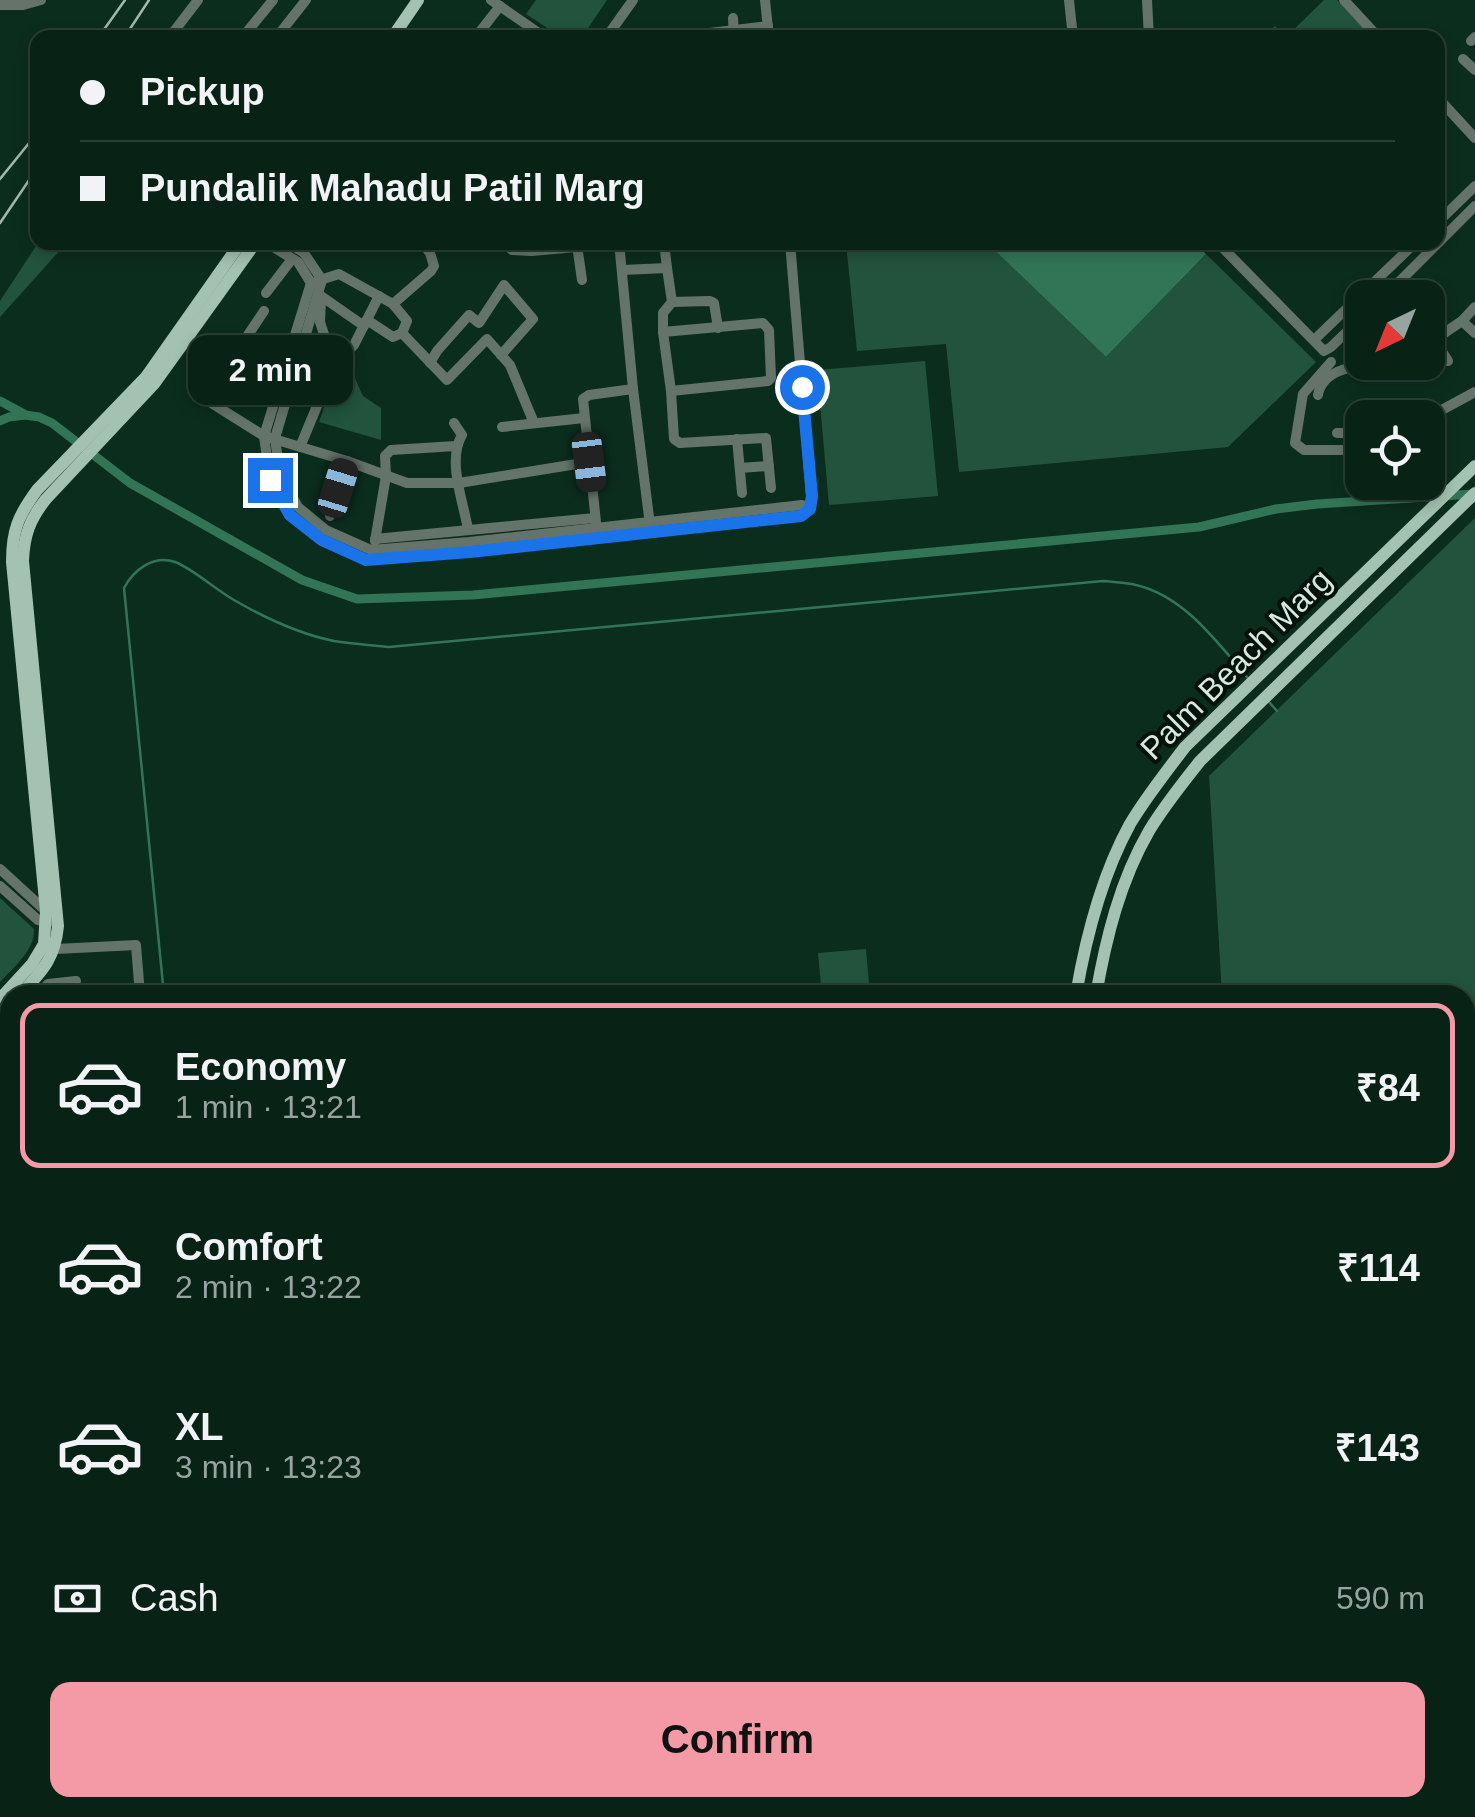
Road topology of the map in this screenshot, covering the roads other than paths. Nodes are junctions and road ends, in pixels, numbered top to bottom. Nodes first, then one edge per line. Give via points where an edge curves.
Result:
1 (41, 0) edge
2 (198, 0) edge
3 (273, 0) edge
4 (306, 0) edge
5 (418, 0) edge
6 (633, 0) edge
7 (766, 0) edge
8 (1070, 0) edge
9 (1147, 0) edge
10 (1344, 0) edge
11 (496, 3) edge
12 (0, 5) edge
13 (175, 30) edge
14 (249, 30) edge
15 (282, 30) edge
16 (397, 30) edge
17 (480, 30) edge
18 (535, 30) edge
19 (612, 30) edge
20 (768, 30) edge
21 (1072, 30) edge
22 (1149, 30) edge
23 (1372, 30) edge
24 (1463, 59) dead end
25 (1475, 70) edge
26 (1445, 106) edge
27 (1475, 138) edge
28 (1473, 197) edge
29 (1445, 217) edge
30 (1445, 228) edge
31 (1450, 232) junction
32 (1445, 237) edge
33 (235, 250) edge
34 (250, 250) edge
35 (278, 250) edge
36 (301, 250) edge
37 (427, 250) edge
38 (579, 250) edge
39 (621, 250) edge
40 (665, 250) edge
41 (791, 250) edge
42 (1224, 250) edge
43 (1404, 250) edge
44 (1432, 250) edge
45 (292, 258) junction
46 (667, 268) junction
47 (622, 270) junction
48 (582, 280) dead end
49 (1375, 280) edge
50 (1401, 280) edge
51 (316, 281) junction
52 (266, 293) dead end
53 (321, 296) junction
54 (380, 296) junction
55 (672, 302) junction
56 (393, 304) junction
57 (1475, 308) edge
58 (1345, 310) edge
59 (264, 311) dead end
60 (1462, 321) junction
61 (365, 323) junction
62 (718, 328) junction
63 (1445, 330) edge
64 (662, 332) junction
65 (402, 333) junction
66 (1345, 333) edge
67 (1475, 333) edge
68 (1314, 340) junction
69 (1324, 351) junction
70 (501, 355) junction
71 (1445, 357) edge
72 (1448, 361) dead end
73 (430, 363) junction
74 (334, 366) junction
75 (1345, 371) edge
76 (633, 389) junction
77 (671, 391) junction
78 (1475, 392) edge
79 (1318, 395) dead end
80 (1445, 408) edge
81 (584, 418) junction
82 (454, 423) dead end
83 (534, 423) junction
84 (106, 426) junction
85 (502, 426) dead end
86 (1336, 433) dead end
87 (1345, 433) edge
88 (270, 437) junction
89 (737, 440) junction
90 (456, 446) junction
91 (300, 448) junction
92 (1345, 450) edge
93 (347, 461) junction
94 (589, 462) junction
95 (769, 466) junction
96 (1475, 466) edge
97 (740, 468) junction
98 (386, 476) junction
99 (459, 483) junction
100 (771, 488) dead end
101 (742, 492) dead end
102 (41, 494) junction
103 (1475, 494) edge
104 (810, 509) junction
105 (330, 516) dead end
106 (650, 520) junction
107 (596, 528) junction
108 (468, 529) junction
109 (651, 534) junction
110 (371, 550) junction
111 (6, 559) edge
112 (33, 719) junction
113 (0, 870) edge
114 (0, 886) edge
115 (50, 920) junction
116 (50, 946) junction
117 (76, 981) dead end
118 (13, 985) edge
119 (29, 985) edge
120 (47, 985) edge
121 (139, 985) edge
122 (1078, 985) edge
123 (1098, 985) edge

1 - 12 street
2 - 13 street
3 - 14 street
4 - 15 street
5 - 16 main road
6 - 19 street
7 - 20 street
8 - 21 street
9 - 22 street
10 - 23 street
11 - 17 street
11 - 18 street
24 - 25 street
26 - 27 street
28 - 29 street
28 - 31 street
30 - 31 street
31 - 32 street
33 - 84 main road
34 - 84 main road via 154,384
35 - 45 street
36 - 51 street
37 - 56 street via 434,266
38 - 48 street
39 - 47 street
40 - 46 street
41 - 104 street
42 - 68 street
43 - 49 street
44 - 50 street
45 - 51 street
45 - 52 street
46 - 47 street
46 - 55 street
47 - 76 street
51 - 53 street
51 - 54 street via 339,274
51 - 88 street
53 - 61 street
53 - 74 street via 320,322
54 - 56 street
54 - 61 street
55 - 62 street via 714,303
55 - 64 street via 663,313
56 - 65 street via 407,320
57 - 60 street
58 - 68 street
59 - 88 street via 205,398
60 - 63 street
60 - 67 street
61 - 65 street via 393,337
61 - 74 street
62 - 64 street
62 - 77 street via 768,326 772,378
64 - 77 street
65 - 73 street
66 - 69 street
68 - 69 street
69 - 92 street via 1334,364 1304,394 1295,443 1304,450
70 - 73 street via 487,339 447,380
70 - 73 street via 533,319 504,285 479,323 469,315
70 - 83 street
71 - 72 street
74 - 91 street
75 - 79 street via 1325,379
76 - 81 street via 586,397
76 - 106 street
77 - 89 street via 676,442
78 - 80 street
81 - 83 street
81 - 94 street
82 - 90 street via 462,435
83 - 85 street
84 - 102 main road
86 - 87 street
88 - 91 street
88 - 110 street via 298,507 326,530
89 - 95 street via 766,438
89 - 97 street
90 - 98 street via 391,450
90 - 99 street
91 - 93 street
93 - 98 street
93 - 105 street
94 - 99 street
94 - 107 street
95 - 97 street
95 - 100 street
96 - 122 main road, Palm Beach Marg via 1185,748 1152,790 1101,889
97 - 101 street
98 - 99 street
98 - 110 street
99 - 108 street
102 - 111 main road via 21,511
102 - 112 main road via 24,538
103 - 123 main road, Palm Beach Marg via 1200,761 1168,802 1120,896
104 - 106 street
104 - 109 street via 801,516
106 - 107 street
106 - 109 street
107 - 108 street
107 - 109 street
107 - 110 street
108 - 110 street
111 - 112 main road
112 - 115 main road
113 - 115 street
114 - 115 street via 38,920
115 - 116 main road
116 - 118 main road
116 - 119 main road
116 - 121 street via 136,945
117 - 120 street

